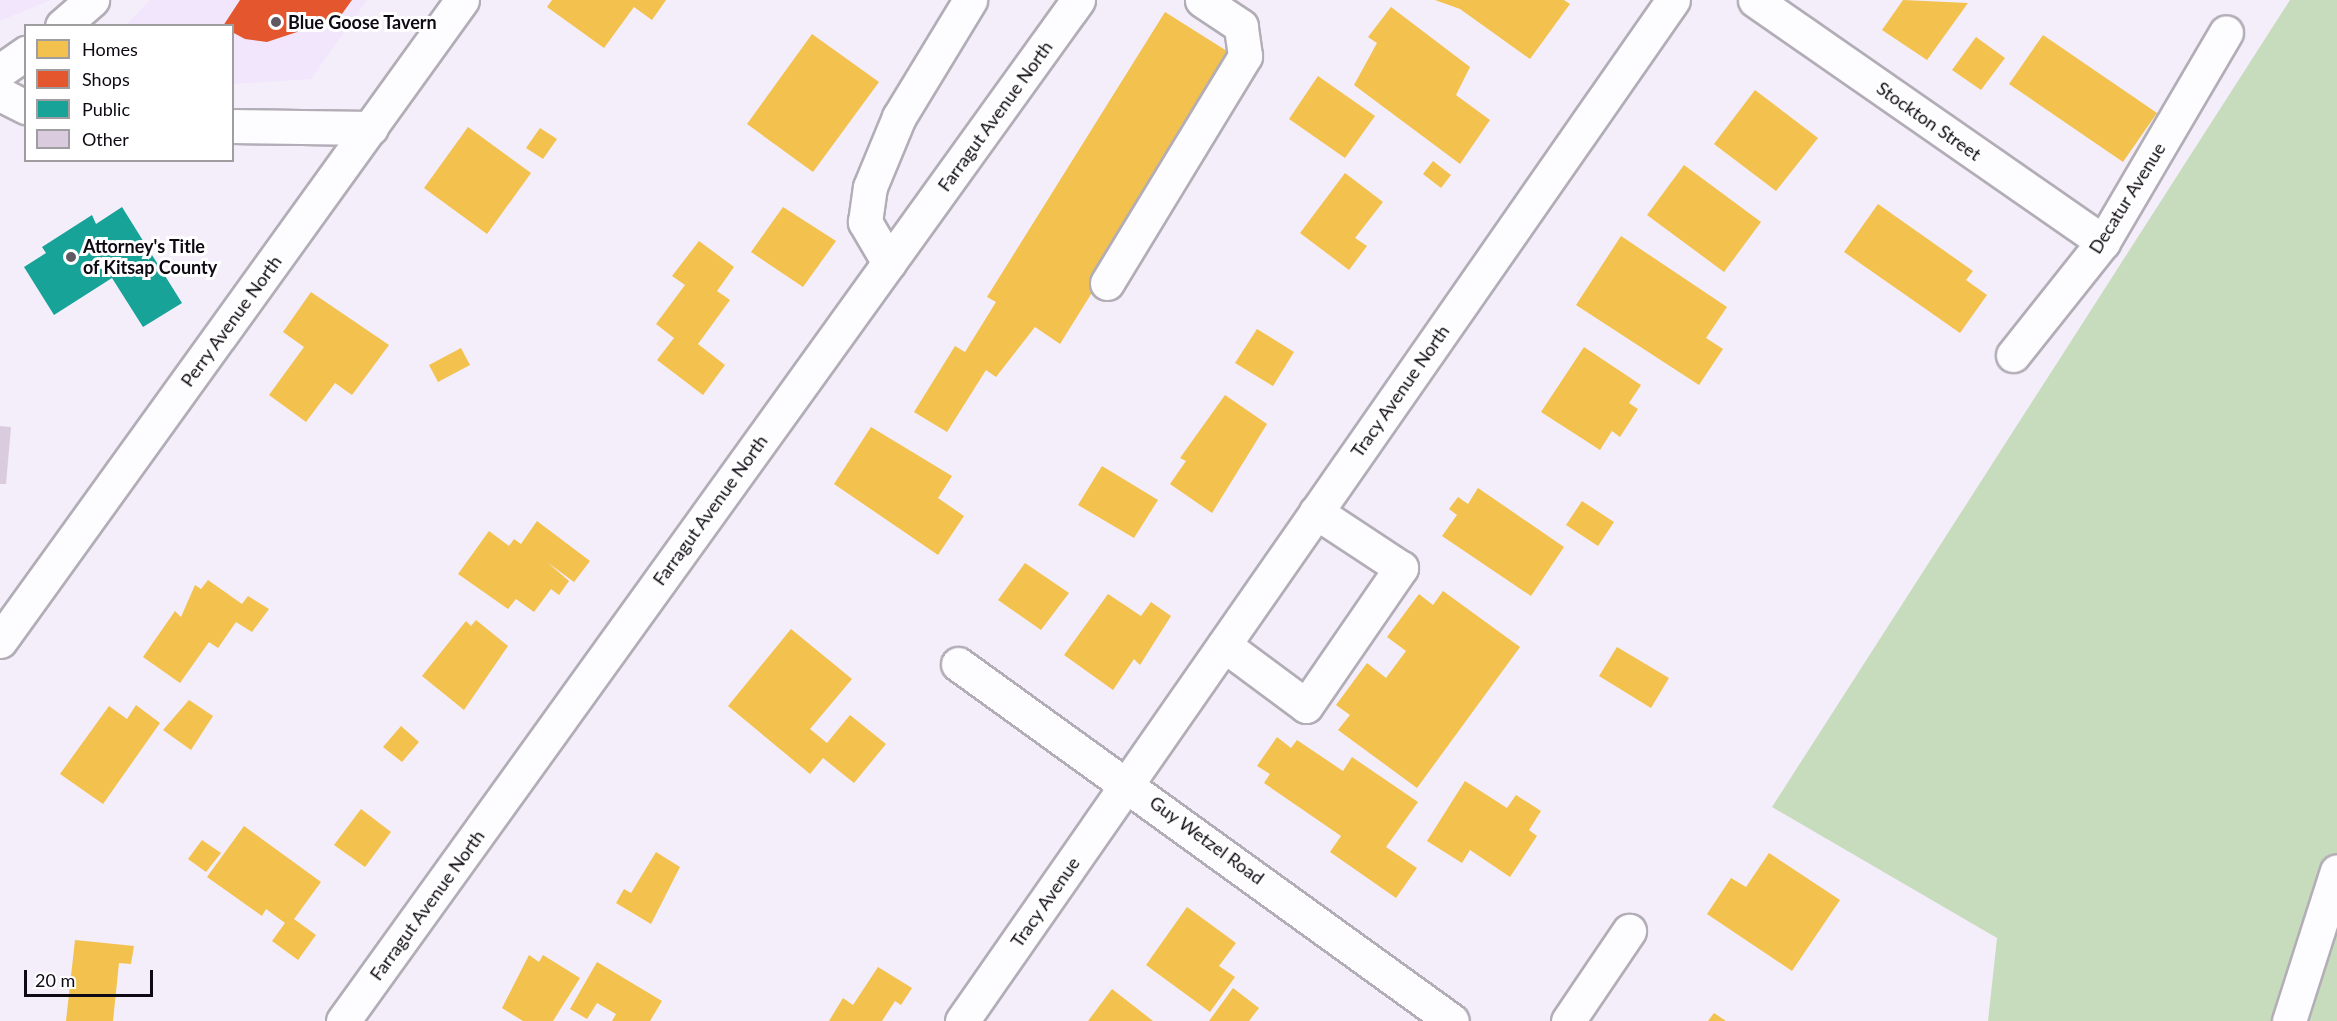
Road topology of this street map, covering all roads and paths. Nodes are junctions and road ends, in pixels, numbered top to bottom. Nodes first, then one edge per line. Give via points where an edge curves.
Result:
1 (92, 0) edge
2 (462, 0) edge
3 (970, 0) edge
4 (1078, 0) edge
5 (1202, 0) edge
6 (1672, 0) edge
7 (1755, 0) edge
8 (64, 24) edge
9 (2226, 32) dead end
10 (24, 54) edge
11 (0, 71) edge
12 (0, 94) edge
13 (24, 106) edge
14 (234, 126) edge
15 (371, 128) junction
16 (2103, 242) junction
17 (889, 263) junction
18 (1107, 283) dead end
19 (2013, 355) dead end
20 (1316, 513) junction
21 (0, 641) edge
22 (1224, 645) junction
23 (958, 664) dead end
24 (1128, 783) junction
25 (2337, 871) edge
26 (1629, 931) dead end
27 (343, 1021) edge
28 (962, 1021) edge
29 (1452, 1021) edge
30 (1568, 1021) edge
31 (2289, 1021) edge

1 - 8 street
2 - 15 street, Perry Avenue North
3 - 17 street via 899,117 870,187 865,222
4 - 17 street, Farragut Avenue North
5 - 18 street via 1241,26 1245,57
6 - 20 street, Tracy Avenue North
7 - 16 street, Stockton Street
9 - 16 street, Decatur Avenue
10 - 11 street
12 - 13 street
14 - 15 street
15 - 21 street, Perry Avenue North
16 - 19 street, Decatur Avenue
17 - 27 street, Farragut Avenue North
20 - 22 street, Tracy Avenue North
20 - 22 street via 1401,568 1306,706
22 - 24 street, Tracy Avenue North
23 - 24 street, Guy Wetzel Road
24 - 28 street, Tracy Avenue
24 - 29 street, Guy Wetzel Road
25 - 31 street
26 - 30 street

